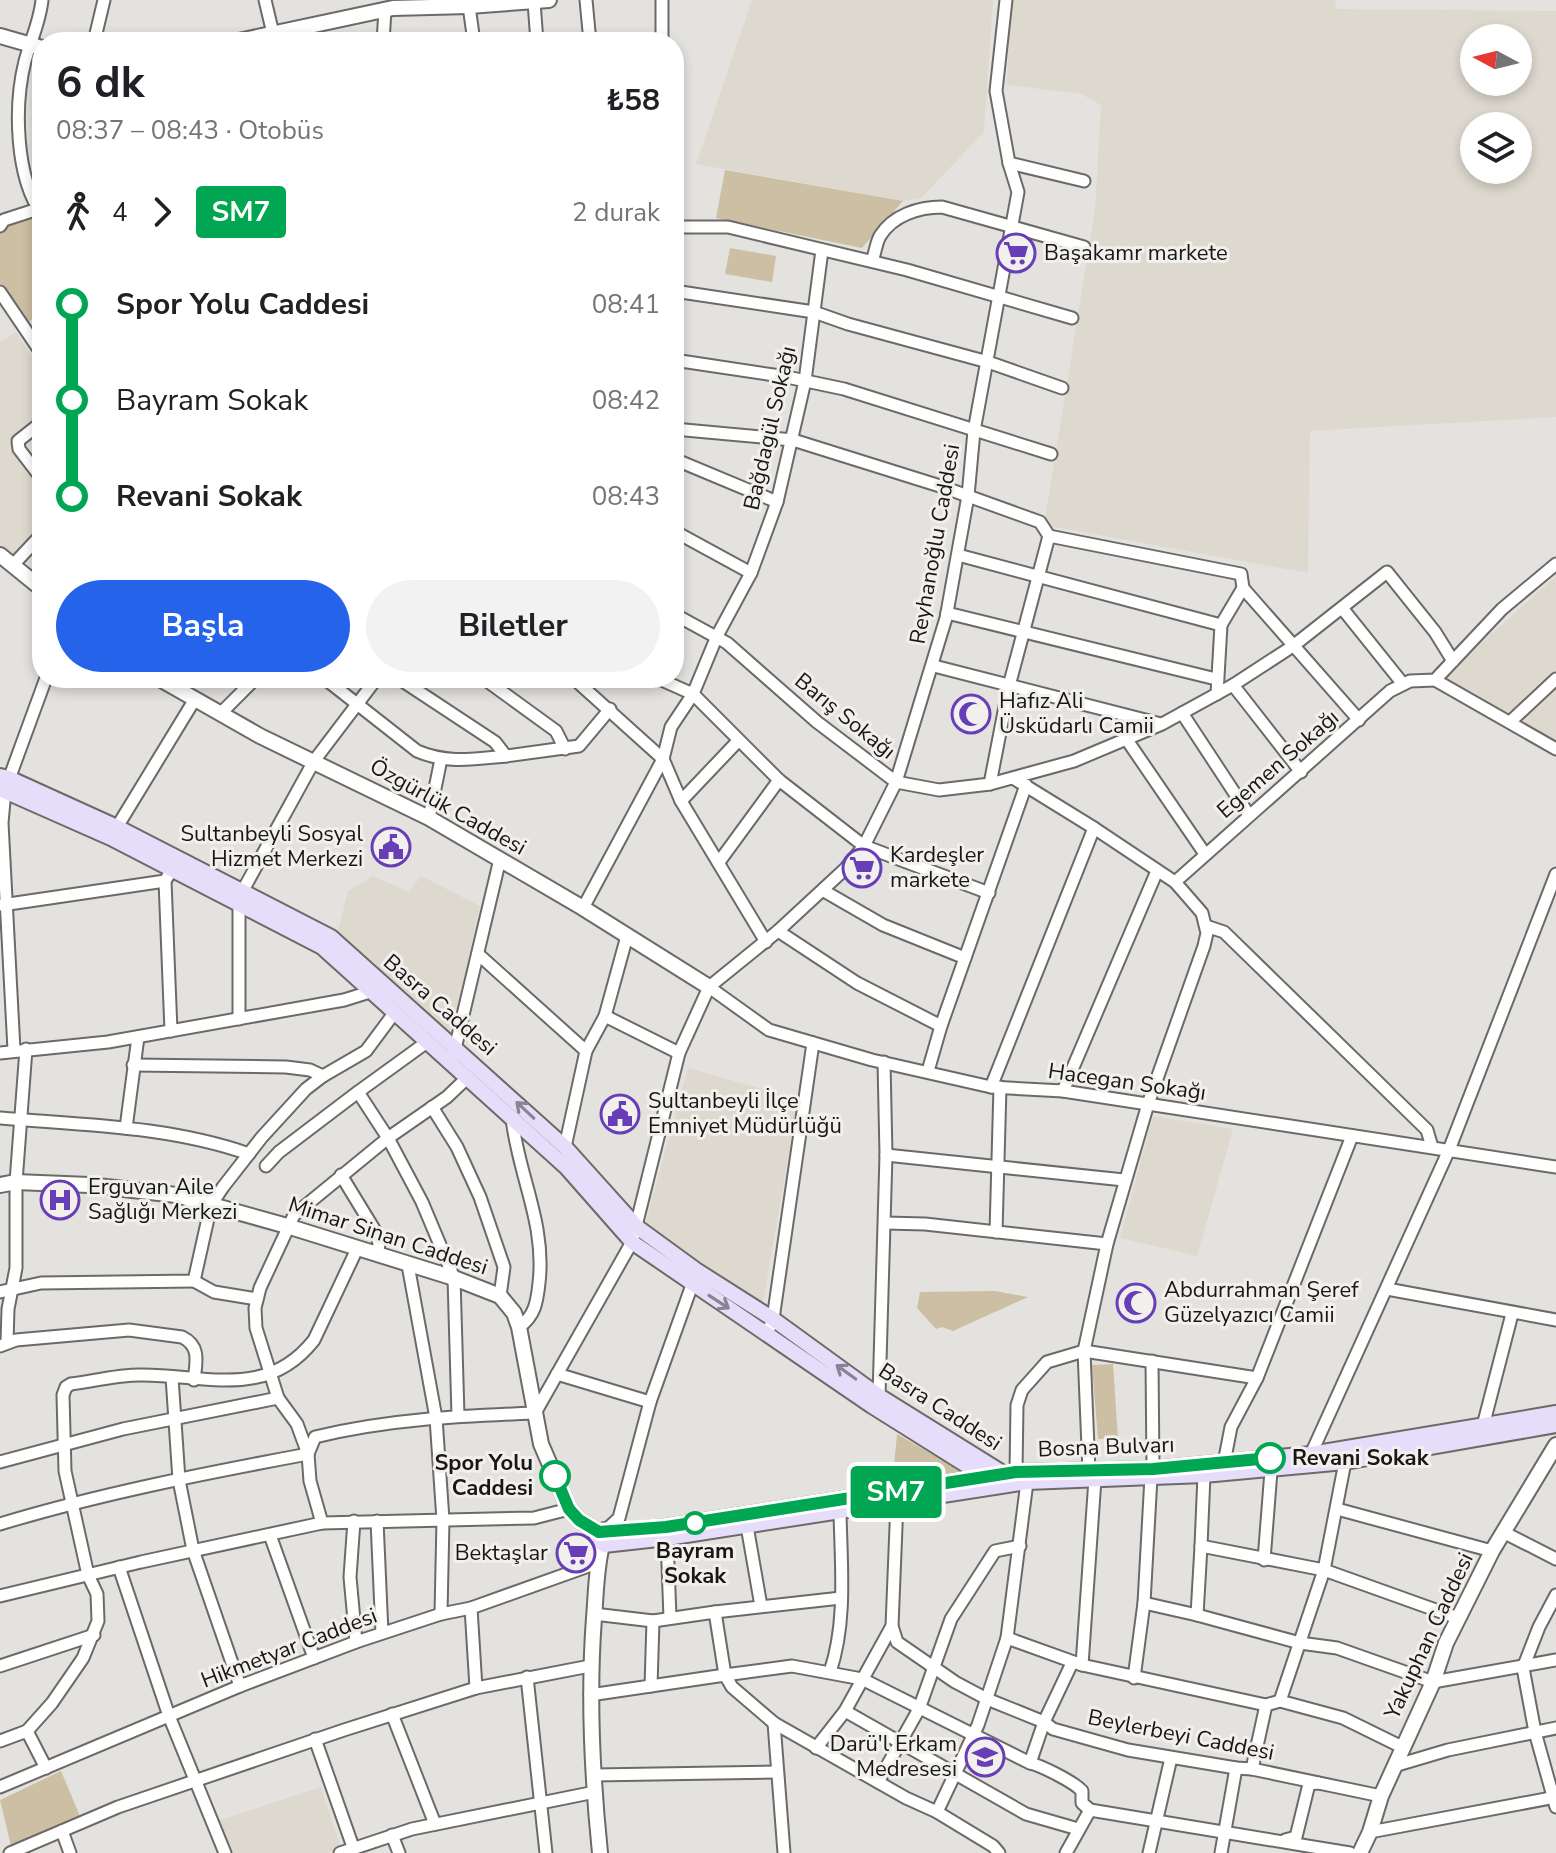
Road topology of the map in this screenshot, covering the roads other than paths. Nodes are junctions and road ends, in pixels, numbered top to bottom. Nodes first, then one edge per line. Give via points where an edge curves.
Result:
1 (42, 0) edge
2 (104, 0) edge
3 (265, 0) edge
4 (549, 0) edge
5 (586, 0) edge
6 (662, 0) edge
7 (1006, 0) edge
8 (513, 2) edge
9 (534, 2) junction
10 (395, 6) edge
11 (469, 6) junction
12 (38, 32) edge
13 (96, 32) edge
14 (273, 32) edge
15 (297, 32) edge
16 (386, 32) edge
17 (473, 32) edge
18 (536, 32) edge
19 (589, 32) edge
20 (662, 32) edge
21 (0, 36) edge
22 (32, 45) edge
23 (32, 55) edge
24 (1009, 163) junction
25 (1084, 181) dead end
26 (32, 195) edge
27 (32, 214) edge
28 (0, 226) edge
29 (684, 227) edge
30 (1012, 227) junction
31 (1084, 247) dead end
32 (822, 250) junction
33 (872, 261) junction
34 (0, 292) edge
35 (684, 292) edge
36 (999, 297) junction
37 (814, 312) junction
38 (1072, 318) dead end
39 (32, 339) edge
40 (988, 362) junction
41 (684, 364) edge
42 (805, 381) junction
43 (1062, 388) dead end
44 (684, 428) edge
45 (32, 430) edge
46 (974, 431) junction
47 (793, 440) junction
48 (1051, 454) dead end
49 (684, 463) edge
50 (32, 466) edge
51 (968, 496) junction
52 (777, 502) junction
53 (684, 536) edge
54 (1049, 536) junction
55 (32, 545) edge
56 (0, 555) edge
57 (958, 555) junction
58 (1556, 564) edge
59 (12, 566) junction
60 (751, 573) junction
61 (1039, 576) junction
62 (32, 581) edge
63 (1243, 588) junction
64 (1342, 608) junction
65 (947, 613) junction
66 (684, 619) edge
67 (1221, 625) junction
68 (1024, 632) junction
69 (717, 636) junction
70 (1293, 646) junction
71 (1453, 661) junction
72 (934, 666) junction
73 (1216, 679) junction
74 (1556, 679) edge
75 (1435, 680) junction
76 (1403, 684) junction
77 (1233, 685) junction
78 (1009, 686) junction
79 (42, 688) edge
80 (176, 688) edge
81 (246, 688) edge
82 (336, 688) edge
83 (370, 688) edge
84 (413, 688) edge
85 (497, 688) edge
86 (585, 688) edge
87 (680, 688) edge
88 (693, 694) junction
89 (1217, 694) junction
90 (195, 699) junction
91 (357, 705) junction
92 (610, 709) junction
93 (221, 713) junction
94 (1182, 713) junction
95 (1359, 720) junction
96 (1510, 722) junction
97 (1162, 724) junction
98 (1127, 740) junction
99 (738, 741) junction
100 (1554, 746) edge
101 (565, 749) junction
102 (506, 756) junction
103 (441, 759) junction
104 (663, 759) junction
105 (314, 761) junction
106 (1301, 772) junction
107 (1013, 778) junction
108 (779, 780) junction
109 (896, 782) junction
110 (3, 783) edge
111 (990, 784) junction
112 (1026, 785) junction
113 (681, 801) junction
114 (1249, 815) junction
115 (429, 818) junction
116 (117, 827) junction
117 (1094, 828) junction
118 (864, 846) junction
119 (1205, 854) junction
120 (500, 859) junction
121 (719, 862) junction
122 (172, 870) junction
123 (1157, 871) junction
124 (1556, 874) edge
125 (1175, 882) junction
126 (824, 891) junction
127 (989, 893) junction
128 (240, 898) junction
129 (4, 905) edge
130 (583, 908) junction
131 (1206, 926) junction
132 (778, 931) junction
133 (627, 936) junction
134 (766, 942) junction
135 (478, 954) junction
136 (965, 958) junction
137 (709, 987) junction
138 (373, 991) junction
139 (395, 1012) junction
140 (605, 1016) junction
141 (239, 1019) junction
142 (941, 1026) junction
143 (171, 1031) junction
144 (138, 1037) junction
145 (427, 1042) junction
146 (813, 1043) junction
147 (20, 1050) junction
148 (586, 1051) junction
149 (0, 1053) edge
150 (679, 1053) junction
151 (452, 1055) junction
152 (884, 1062) junction
153 (133, 1065) junction
154 (928, 1071) junction
155 (323, 1076) junction
156 (468, 1077) junction
157 (995, 1087) junction
158 (1063, 1091) junction
159 (358, 1092) junction
160 (1148, 1104) junction
161 (432, 1107) junction
162 (0, 1118) edge
163 (512, 1118) junction
164 (20, 1120) junction
165 (126, 1128) junction
166 (1352, 1136) junction
167 (388, 1138) junction
168 (565, 1147) junction
169 (1432, 1147) junction
170 (1449, 1150) junction
171 (249, 1154) junction
172 (886, 1155) junction
173 (266, 1166) dead end
174 (999, 1167) junction
175 (1556, 1167) edge
176 (341, 1175) junction
177 (1124, 1180) junction
178 (16, 1182) junction
179 (0, 1185) edge
180 (211, 1205) junction
181 (885, 1223) junction
182 (287, 1226) junction
183 (996, 1232) junction
184 (634, 1234) junction
185 (1107, 1244) junction
186 (357, 1249) junction
187 (377, 1255) junction
188 (408, 1265) junction
189 (454, 1278) junction
190 (194, 1281) junction
191 (692, 1285) junction
192 (1387, 1289) junction
193 (6, 1291) edge
194 (500, 1296) junction
195 (257, 1299) junction
196 (1512, 1314) junction
197 (773, 1319) junction
198 (1556, 1320) edge
199 (519, 1327) junction
200 (767, 1334) junction
201 (4, 1344) edge
202 (1084, 1351) junction
203 (1152, 1361) junction
204 (557, 1374) junction
205 (270, 1375) junction
206 (172, 1377) junction
207 (1257, 1378) junction
208 (194, 1380) junction
209 (278, 1398) junction
210 (876, 1401) junction
211 (650, 1402) junction
212 (535, 1413) junction
213 (1556, 1413) edge
214 (458, 1416) junction
215 (173, 1418) junction
216 (436, 1418) junction
217 (1556, 1425) edge
218 (1483, 1426) junction
219 (63, 1445) junction
220 (1556, 1445) edge
221 (308, 1454) junction
222 (1311, 1454) junction
223 (0, 1462) edge
224 (1345, 1462) junction
225 (1224, 1463) junction
226 (1271, 1471) junction
227 (1152, 1473) junction
228 (1092, 1475) junction
229 (1204, 1475) junction
230 (1008, 1479) junction
231 (179, 1480) junction
232 (897, 1502) junction
233 (72, 1504) junction
234 (569, 1509) junction
235 (1337, 1509) junction
236 (840, 1512) junction
237 (443, 1520) junction
238 (354, 1521) junction
239 (377, 1521) junction
240 (322, 1523) junction
241 (0, 1524) edge
242 (747, 1526) junction
243 (1503, 1532) junction
244 (270, 1535) junction
245 (606, 1536) junction
246 (667, 1538) junction
247 (1020, 1546) junction
248 (1201, 1546) junction
249 (193, 1550) junction
250 (1492, 1551) junction
251 (1556, 1559) edge
252 (1264, 1560) junction
253 (597, 1563) junction
254 (119, 1567) junction
255 (1324, 1570) junction
256 (88, 1575) junction
257 (1556, 1595) edge
258 (0, 1596) edge
259 (841, 1598) junction
260 (1144, 1603) junction
261 (761, 1606) junction
262 (471, 1608) junction
263 (715, 1612) junction
264 (441, 1614) junction
265 (594, 1614) junction
266 (1197, 1615) junction
267 (670, 1618) junction
268 (1458, 1618) junction
269 (653, 1621) junction
270 (892, 1626) junction
271 (382, 1633) junction
272 (94, 1635) junction
273 (1007, 1638) junction
274 (356, 1642) junction
275 (1300, 1643) junction
276 (314, 1658) junction
277 (1556, 1660) edge
278 (1077, 1664) junction
279 (0, 1666) edge
280 (590, 1666) junction
281 (1523, 1668) junction
282 (935, 1669) junction
283 (830, 1672) junction
284 (725, 1675) junction
285 (527, 1677) junction
286 (1134, 1678) junction
287 (862, 1679) junction
288 (1433, 1682) junction
289 (240, 1686) junction
290 (651, 1686) junction
291 (476, 1688) junction
292 (590, 1695) junction
293 (987, 1699) junction
294 (1280, 1701) junction
295 (1266, 1705) junction
296 (919, 1709) junction
297 (845, 1711) junction
298 (392, 1714) junction
299 (169, 1716) junction
300 (1044, 1722) junction
301 (774, 1723) junction
302 (1556, 1728) edge
303 (27, 1731) junction
304 (1535, 1732) junction
305 (973, 1735) junction
306 (315, 1739) junction
307 (0, 1741) edge
308 (900, 1743) junction
309 (1402, 1747) junction
310 (816, 1748) junction
311 (1171, 1758) junction
312 (1030, 1763) junction
313 (1394, 1766) junction
314 (46, 1768) junction
315 (1236, 1768) junction
316 (1252, 1769) junction
317 (777, 1772) junction
318 (957, 1774) junction
319 (594, 1775) junction
320 (196, 1780) junction
321 (878, 1782) junction
322 (1318, 1783) junction
323 (0, 1787) edge
324 (595, 1792) junction
325 (1381, 1796) junction
326 (540, 1801) junction
327 (1555, 1801) edge
328 (1090, 1810) junction
329 (937, 1812) junction
330 (1157, 1822) junction
331 (435, 1824) junction
332 (1078, 1829) junction
333 (62, 1831) junction
334 (1225, 1832) junction
335 (1370, 1832) junction
336 (392, 1835) junction
337 (1277, 1842) junction
338 (353, 1847) junction
339 (222, 1852) edge
340 (10, 1853) edge
341 (70, 1853) edge
342 (340, 1853) edge
343 (399, 1853) edge
344 (546, 1853) edge
345 (600, 1853) edge
346 (784, 1853) edge
347 (999, 1853) edge
348 (1066, 1853) edge
349 (1149, 1853) edge
350 (1221, 1853) edge
351 (1350, 1853) edge
352 (1360, 1853) edge

1 - 12 street
2 - 13 street
3 - 14 street
4 - 9 street
5 - 19 street
6 - 20 street
7 - 24 street, Reyhanoğlu Caddesi via 996,91
8 - 9 street
8 - 11 street
9 - 18 street
10 - 11 street
10 - 15 street
10 - 16 street
11 - 17 street
21 - 22 street
23 - 26 street via 21,80 20,154
24 - 25 street
24 - 30 street, Reyhanoğlu Caddesi via 1018,192
27 - 28 street via 4,220
29 - 32 street via 728,227
30 - 31 street
30 - 33 street via 942,207 922,207 899,218 880,236
30 - 36 street, Reyhanoğlu Caddesi
32 - 33 street
32 - 37 street, Bağdagül Sokağı
33 - 36 street
34 - 39 street
35 - 37 street
36 - 38 street
36 - 40 street, Reyhanoğlu Caddesi
37 - 40 street
37 - 42 street, Bağdagül Sokağı
40 - 43 street
40 - 46 street, Reyhanoğlu Caddesi
41 - 42 street
42 - 46 street
42 - 47 street, Bağdagül Sokağı
44 - 47 street
45 - 50 street via 18,441
46 - 48 street
46 - 51 street, Reyhanoğlu Caddesi
47 - 51 street
47 - 52 street, Bağdagül Sokağı
49 - 52 street
51 - 54 street via 1040,522
51 - 57 street, Reyhanoğlu Caddesi
52 - 60 street, Bağdagül Sokağı
53 - 60 street
54 - 61 street
54 - 63 street via 1241,574
55 - 59 street
56 - 59 street
57 - 61 street
57 - 65 street, Reyhanoğlu Caddesi
58 - 71 street via 1502,609
59 - 62 street
60 - 69 street, Bağdagül Sokağı
61 - 67 street
61 - 68 street
63 - 67 street
63 - 70 street
64 - 70 street, Barış Sokağı
64 - 71 street, Barış Sokağı via 1387,572
64 - 76 street
65 - 68 street
65 - 72 street, Reyhanoğlu Caddesi
66 - 69 street, Barış Sokağı
67 - 73 street
68 - 73 street
68 - 78 street
69 - 88 street, Bağdagül Sokağı
69 - 109 street, Barış Sokağı
70 - 77 street, Barış Sokağı
70 - 95 street
71 - 75 street
72 - 78 street
72 - 109 street, Reyhanoğlu Caddesi
73 - 89 street
74 - 96 street
75 - 76 street
75 - 96 street
76 - 95 street, Egemen Sokağı
77 - 89 street, Barış Sokağı
77 - 106 street
78 - 97 street
78 - 111 street
79 - 110 street
80 - 90 street, Özgürlük Caddesi
81 - 93 street
82 - 91 street
83 - 91 street
84 - 102 street via 495,742
85 - 101 street via 556,731
86 - 92 street
87 - 88 street
88 - 99 street
88 - 104 street, Bağdagül Sokağı via 671,727
89 - 94 street, Barış Sokağı
90 - 93 street, Özgürlük Caddesi
90 - 116 street
91 - 103 street via 417,751
91 - 105 street
92 - 101 street via 584,742
92 - 104 street
93 - 105 street, Özgürlük Caddesi
94 - 97 street, Barış Sokağı
94 - 114 street
95 - 106 street, Egemen Sokağı
96 - 100 street
97 - 98 street, Barış Sokağı
98 - 107 street, Barış Sokağı
98 - 119 street
99 - 108 street
99 - 113 street
101 - 102 street
102 - 103 street
103 - 115 street
104 - 113 street
104 - 130 street, Bağdagül Sokağı
105 - 115 street, Özgürlük Caddesi
105 - 128 street
106 - 114 street, Egemen Sokağı
107 - 111 street, Barış Sokağı
107 - 112 street
108 - 118 street
108 - 121 street
109 - 111 street, Barış Sokağı via 939,790
109 - 118 street, Reyhanoğlu Caddesi
110 - 116 main road, Basra Caddesi
110 - 122 main road, Basra Caddesi
110 - 129 street
112 - 117 street
112 - 127 street
113 - 121 street
114 - 119 street, Egemen Sokağı
115 - 120 street, Özgürlük Caddesi
116 - 122 main road, Basra Caddesi
117 - 123 street
117 - 157 street
118 - 126 street, Reyhanoğlu Caddesi
118 - 127 street
119 - 125 street, Egemen Sokağı
120 - 130 street, Özgürlük Caddesi
120 - 135 street
121 - 134 street
122 - 128 main road, Basra Caddesi
122 - 129 street
122 - 143 street
123 - 125 street
123 - 158 street
124 - 170 street
125 - 131 street via 1199,908
126 - 132 street, Reyhanoğlu Caddesi
126 - 136 street via 883,925
127 - 136 street
128 - 138 main road, Basra Caddesi via 322,947
128 - 141 street
128 - 151 main road, Basra Caddesi via 331,937
129 - 147 street
130 - 133 street, Özgürlük Caddesi
131 - 160 street via 1204,946
131 - 169 street via 1224,932 1427,1130
132 - 134 street, Reyhanoğlu Caddesi
132 - 142 street via 857,983
133 - 137 street, Özgürlük Caddesi
133 - 140 street
134 - 137 street, Reyhanoğlu Caddesi
135 - 148 street
135 - 151 street
136 - 142 street
137 - 146 street, Hacegan Sokağı via 769,1030
137 - 150 street, Reyhanoğlu Caddesi
138 - 139 main road, Basra Caddesi
138 - 141 street
139 - 145 main road, Basra Caddesi
139 - 155 street via 366,1051
140 - 148 street
140 - 150 street
141 - 143 street
142 - 154 street
143 - 144 street
144 - 147 street
144 - 153 street
145 - 151 main road, Basra Caddesi
145 - 159 street
146 - 152 street, Hacegan Sokağı
146 - 197 street
147 - 149 street
147 - 164 street
148 - 168 street
150 - 184 street, Reyhanoğlu Caddesi
151 - 156 main road, Basra Caddesi
168 -> 151 main road, Basra Caddesi
152 - 154 street, Hacegan Sokağı
152 - 172 street
153 - 155 street via 286,1067
153 - 165 street
154 - 157 street, Hacegan Sokağı
155 - 171 street
156 - 161 street
156 - 163 main road, Basra Caddesi
157 - 158 street, Hacegan Sokağı
157 - 174 street
158 - 160 street, Hacegan Sokağı
159 - 167 street
159 - 173 street
160 - 166 street, Hacegan Sokağı
160 - 177 street
161 - 167 street
161 - 194 street via 480,1197 504,1267
162 - 164 street
163 - 184 main road, Basra Caddesi
163 - 199 street via 540,1257 535,1307
164 - 165 street
164 - 178 street
165 - 171 street via 215,1142
166 - 169 street, Hacegan Sokağı
166 - 207 street
167 - 176 street
167 - 189 street
168 - 184 main road, Basra Caddesi
169 - 170 street, Hacegan Sokağı
170 - 175 street, Hacegan Sokağı
170 - 192 street
171 - 180 street
172 - 174 street
172 - 181 street
174 - 177 street
174 - 183 street
176 - 182 street
176 - 187 street via 377,1234
177 - 185 street
178 - 179 street, Mimar Sinan Caddesi
178 - 180 street, Mimar Sinan Caddesi via 176,1195
178 - 193 street via 16,1268
180 - 182 street, Mimar Sinan Caddesi
180 - 190 street
181 - 183 street
181 - 210 street
182 - 186 street, Mimar Sinan Caddesi
182 - 195 street
183 - 185 street
184 - 191 main road, Basra Caddesi
184 - 197 main road, Basra Caddesi
184 - 204 street, Reyhanoğlu Caddesi
185 - 202 street
186 - 187 street, Mimar Sinan Caddesi
186 - 205 street via 314,1340 292,1364
187 - 188 street, Mimar Sinan Caddesi
188 - 189 street, Mimar Sinan Caddesi
188 - 216 street
189 - 194 street, Mimar Sinan Caddesi
189 - 214 street
190 - 193 street via 41,1283
190 - 195 street via 214,1292
191 -> 200 main road, Basra Caddesi
191 - 211 street
192 - 196 street
192 - 222 street
193 - 201 street
194 - 199 street, Mimar Sinan Caddesi
195 - 205 street via 256,1328
196 - 198 street
196 - 218 street
197 - 200 street
210 -> 197 main road, Basra Caddesi
199 - 212 street, Mimar Sinan Caddesi
200 - 210 main road, Basra Caddesi
201 - 208 street via 129,1330 182,1337 196,1350
202 - 203 street
202 - 228 street
202 - 230 street via 1047,1362 1022,1390
203 - 207 street
203 - 227 street
204 - 211 street
204 - 212 street, Reyhanoğlu Caddesi
205 - 208 street
205 - 209 street
206 - 208 street
206 - 215 street
206 - 219 street via 130,1375 68,1385 63,1395
207 - 225 street via 1231,1427
209 - 215 street
209 - 221 street via 297,1424
210 - 230 main road, Basra Caddesi
211 - 245 street via 619,1518
212 - 214 street
212 - 234 street, Mimar Sinan Caddesi via 541,1444
213 - 218 main road, Bosna Bulvarı
214 - 216 street
215 - 219 street
215 - 231 street
216 - 221 street via 365,1425 315,1437
216 - 237 street
217 - 224 main road, Bosna Bulvarı
218 - 222 main road, Bosna Bulvarı
219 - 223 street
219 - 233 street
220 - 243 street, Yakuphan Caddesi
221 - 231 street
221 - 240 street
222 - 225 main road, Bosna Bulvarı
224 - 226 main road, Bosna Bulvarı
224 - 235 street
225 - 227 main road, Bosna Bulvarı
226 - 229 main road, Bosna Bulvarı
226 - 252 street
227 - 228 main road, Bosna Bulvarı
227 - 229 main road, Bosna Bulvarı
227 - 260 street
228 - 230 main road, Bosna Bulvarı
228 - 278 street
229 - 248 street
230 - 232 main road, Bosna Bulvarı
230 - 245 main road, Bosna Bulvarı
230 - 247 street
231 - 233 street
231 - 249 street
232 - 236 main road, Bosna Bulvarı
232 - 270 street
233 - 241 street
233 - 256 street
234 - 237 street via 534,1518
234 - 245 street, Mimar Sinan Caddesi
235 - 250 street
235 - 255 street
236 - 242 main road, Bosna Bulvarı
236 - 259 street
237 - 239 street
237 - 264 street
238 - 239 street
238 - 240 street
238 - 274 street via 350,1577
239 - 271 street
240 - 244 street
242 - 246 main road, Bosna Bulvarı
242 - 261 street
243 - 250 street, Yakuphan Caddesi
243 - 251 street
244 - 249 street
244 - 276 street
245 - 246 main road, Bosna Bulvarı
245 - 253 street
246 - 267 street
247 - 273 street
247 - 282 street via 995,1551 951,1619
248 - 252 street
248 - 266 street
249 - 254 street
249 - 289 street
250 - 268 street, Yakuphan Caddesi
252 - 255 street
253 - 262 street, Hikmetyar Caddesi
253 - 265 street
254 - 256 street
254 - 299 street
255 - 268 street
255 - 275 street
256 - 258 street
256 - 272 street via 99,1608
257 - 281 street
259 - 261 street
259 - 283 street
260 - 266 street
260 - 286 street
261 - 263 street
262 - 264 street, Hikmetyar Caddesi
262 - 291 street
263 - 267 street
263 - 284 street
264 - 271 street, Hikmetyar Caddesi
265 - 269 street
265 - 280 street
266 - 275 street
267 - 269 street
268 - 288 street, Yakuphan Caddesi
269 - 290 street
270 - 282 street, Beylerbeyi Caddesi via 897,1642
270 - 287 street
271 - 274 street, Hikmetyar Caddesi
272 - 279 street
272 - 303 street via 70,1680
273 - 278 street
273 - 293 street
274 - 276 street, Hikmetyar Caddesi
275 - 288 street via 1337,1648
275 - 294 street
276 - 289 street, Hikmetyar Caddesi
277 - 281 street
278 - 286 street
278 - 300 street
280 - 285 street
280 - 292 street
281 - 288 street
281 - 304 street
282 - 293 street, Beylerbeyi Caddesi
282 - 296 street
283 - 284 street via 792,1666
283 - 287 street
284 - 290 street
284 - 301 street
285 - 291 street
285 - 326 street
286 - 295 street
287 - 296 street
287 - 297 street
288 - 309 street, Yakuphan Caddesi
289 - 299 street, Hikmetyar Caddesi
290 - 292 street
291 - 298 street
292 - 319 street
293 - 300 street, Beylerbeyi Caddesi
293 - 305 street
294 - 295 street
294 - 309 street via 1343,1718
295 - 316 street
296 - 305 street
296 - 308 street
297 - 308 street
297 - 310 street
298 - 306 street
298 - 331 street
299 - 314 street, Hikmetyar Caddesi
299 - 320 street
300 - 311 street, Beylerbeyi Caddesi via 1053,1729
300 - 312 street
301 - 310 street
301 - 317 street
302 - 304 street
303 - 307 street
303 - 314 street
304 - 313 street
304 - 327 street
305 - 312 street
305 - 318 street
306 - 320 street
306 - 338 street
308 - 318 street
308 - 321 street
309 - 313 street, Yakuphan Caddesi
310 - 321 street
311 - 315 street, Beylerbeyi Caddesi
311 - 330 street
312 - 328 street via 1077,1785
313 - 325 street, Yakuphan Caddesi
314 - 323 street, Hikmetyar Caddesi
315 - 316 street, Beylerbeyi Caddesi
315 - 334 street
316 - 322 street, Beylerbeyi Caddesi
317 - 319 street
317 - 346 street
318 - 329 street
318 - 332 street via 1026,1814
319 - 324 street
320 - 333 street
320 - 339 street
321 - 329 street
322 - 325 street, Beylerbeyi Caddesi
322 - 337 street via 1309,1784 1296,1837
324 - 326 street
324 - 345 street
325 - 335 street, Yakuphan Caddesi
326 - 331 street
326 - 344 street
327 - 335 street
328 - 330 street
328 - 332 street
329 - 347 street
330 - 334 street
330 - 349 street
331 - 336 street
332 - 348 street
333 - 340 street
333 - 341 street
334 - 337 street
334 - 350 street
335 - 352 street, Yakuphan Caddesi
336 - 338 street
336 - 343 street
337 - 351 street
338 - 342 street

